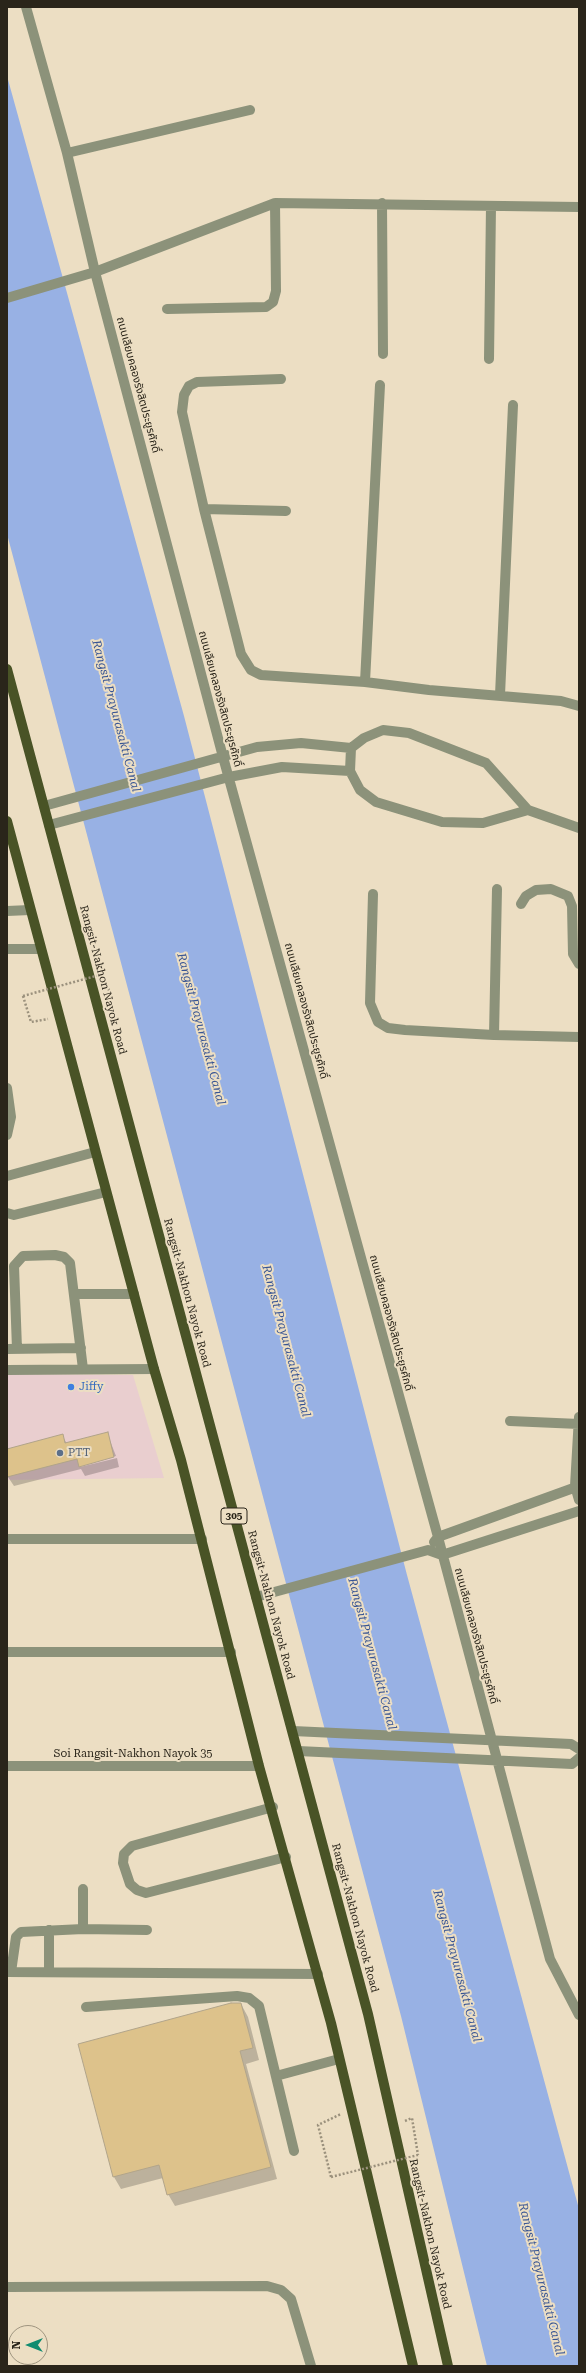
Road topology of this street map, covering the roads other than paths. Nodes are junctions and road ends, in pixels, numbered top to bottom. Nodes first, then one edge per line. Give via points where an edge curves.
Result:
1 (26, 7) edge
2 (250, 110) dead end
3 (67, 153) junction
4 (275, 203) junction
5 (382, 203) junction
6 (491, 206) junction
7 (579, 207) edge
8 (95, 272) junction
9 (7, 298) edge
10 (167, 309) dead end
11 (383, 354) dead end
12 (489, 359) dead end
13 (281, 378) dead end
14 (380, 384) dead end
15 (513, 405) dead end
16 (204, 509) junction
17 (286, 511) dead end
18 (7, 669) edge
19 (365, 682) junction
20 (500, 695) junction
21 (579, 706) edge
22 (351, 748) junction
23 (223, 757) junction
24 (350, 771) junction
25 (229, 777) junction
26 (44, 806) junction
27 (528, 810) junction
28 (7, 824) edge
29 (49, 826) junction
30 (579, 828) edge
31 (497, 889) dead end
32 (373, 894) dead end
33 (521, 904) dead end
34 (30, 910) junction
35 (7, 911) edge
36 (7, 949) edge
37 (40, 949) junction
38 (579, 964) edge
39 (494, 1035) junction
40 (579, 1037) edge
41 (7, 1088) edge
42 (7, 1135) edge
43 (95, 1152) junction
44 (7, 1176) edge
45 (106, 1192) junction
46 (7, 1213) edge
47 (74, 1294) junction
48 (134, 1294) junction
49 (81, 1348) junction
50 (12, 1349) edge
51 (83, 1369) junction
52 (154, 1369) junction
53 (7, 1370) edge
54 (579, 1417) edge
55 (510, 1421) dead end
56 (579, 1424) edge
57 (577, 1486) edge
58 (579, 1500) edge
59 (579, 1511) edge
60 (438, 1537) junction
61 (202, 1538) junction
62 (7, 1539) edge
63 (428, 1550) junction
64 (442, 1555) junction
65 (256, 1598) junction
66 (7, 1652) edge
67 (231, 1652) junction
68 (293, 1731) junction
69 (492, 1742) junction
70 (579, 1749) edge
71 (298, 1751) junction
72 (579, 1758) edge
73 (497, 1760) junction
74 (7, 1766) edge
75 (260, 1766) junction
76 (272, 1807) junction
77 (286, 1857) junction
78 (83, 1889) dead end
79 (83, 1929) junction
80 (49, 1930) junction
81 (147, 1930) dead end
82 (9, 1972) edge
83 (49, 1972) junction
84 (318, 1974) junction
85 (86, 2007) dead end
86 (579, 2015) edge
87 (339, 2059) junction
88 (276, 2076) junction
89 (294, 2151) dead end
90 (7, 2287) edge
91 (311, 2366) edge
92 (413, 2366) edge
93 (448, 2366) edge

1 - 3 street, ถนนเลียบคลองรังสิตประยูรศักดิ์
2 - 3 street
3 - 8 street, ถนนเลียบคลองรังสิตประยูรศักดิ์
4 - 5 street
4 - 8 street
4 - 10 street via 276,291 272,302 266,307
5 - 6 street
5 - 11 street
6 - 7 street
6 - 12 street
8 - 9 street
8 - 23 street, ถนนเลียบคลองรังสิตประยูรศักดิ์
13 - 16 street via 198,382 189,386 184,395 182,412
14 - 19 street
15 - 20 street
16 - 17 street
16 - 19 street via 241,654 251,670 261,674
18 - 26 main road, Rangsit-Nakhon Nayok Road / 305
19 - 20 street
20 - 21 street via 561,701
22 - 23 street via 282,744 257,747
22 - 24 street
22 - 27 street via 364,738 383,730 409,733 486,763
23 - 25 street, ถนนเลียบคลองรังสิตประยูรศักดิ์
23 - 26 street
24 - 25 street via 282,767
24 - 27 street via 360,790 376,802 442,822 483,823
25 - 29 street
25 - 60 street, ถนนเลียบคลองรังสิตประยูรศักดิ์
26 - 29 main road, Rangsit-Nakhon Nayok Road / 305
27 - 30 street
28 - 34 main road
29 - 65 main road, Rangsit-Nakhon Nayok Road / 305
31 - 39 street
32 - 39 street via 370,1003 378,1022 388,1028 405,1030
33 - 38 street via 526,896 536,890 551,889 568,896 572,906 573,954
34 - 35 street
34 - 37 main road
36 - 37 street
37 - 43 main road
39 - 40 street
41 - 42 street via 11,1117
43 - 44 street
43 - 45 main road
45 - 46 street via 14,1215
45 - 48 main road
47 - 48 street
47 - 49 street
47 - 50 street via 70,1264 64,1257 55,1254 23,1256 17,1260 14,1266
48 - 52 main road
49 - 50 street
49 - 51 street
51 - 52 street
51 - 53 street
52 - 61 main road
54 - 56 street
55 - 56 street
56 - 57 street
57 - 58 street
57 - 60 street
59 - 64 street
60 - 63 street
60 - 64 street, ถนนเลียบคลองรังสิตประยูรศักดิ์
61 - 62 street
61 - 67 main road
63 - 64 street
63 - 65 street
64 - 69 street, ถนนเลียบคลองรังสิตประยูรศักดิ์
65 - 68 main road, Rangsit-Nakhon Nayok Road / 305
66 - 67 street
67 - 75 main road
68 - 69 street
68 - 71 main road, Rangsit-Nakhon Nayok Road / 305
69 - 70 street via 572,1744
69 - 73 street, ถนนเลียบคลองรังสิตประยูรศักดิ์
71 - 73 street
71 - 93 main road, Rangsit-Nakhon Nayok Road / 305 via 368,2014
72 - 73 street via 572,1764
73 - 86 street, ถนนเลียบคลองรังสิตประยูรศักดิ์ via 550,1959
74 - 75 street, Soi Rangsit-Nakhon Nayok 35
75 - 76 main road
76 - 77 main road
76 - 77 street via 132,1846 124,1854 123,1863 130,1884 146,1893
77 - 84 main road
78 - 79 street
79 - 80 street
79 - 81 street
80 - 82 street via 29,1930 21,1932 16,1937
80 - 83 street
82 - 83 street
83 - 84 street
84 - 87 main road
85 - 88 street via 237,1996 249,1998 260,2006
87 - 88 street
87 - 92 main road
88 - 89 street
90 - 91 street via 267,2286 281,2290 291,2299

